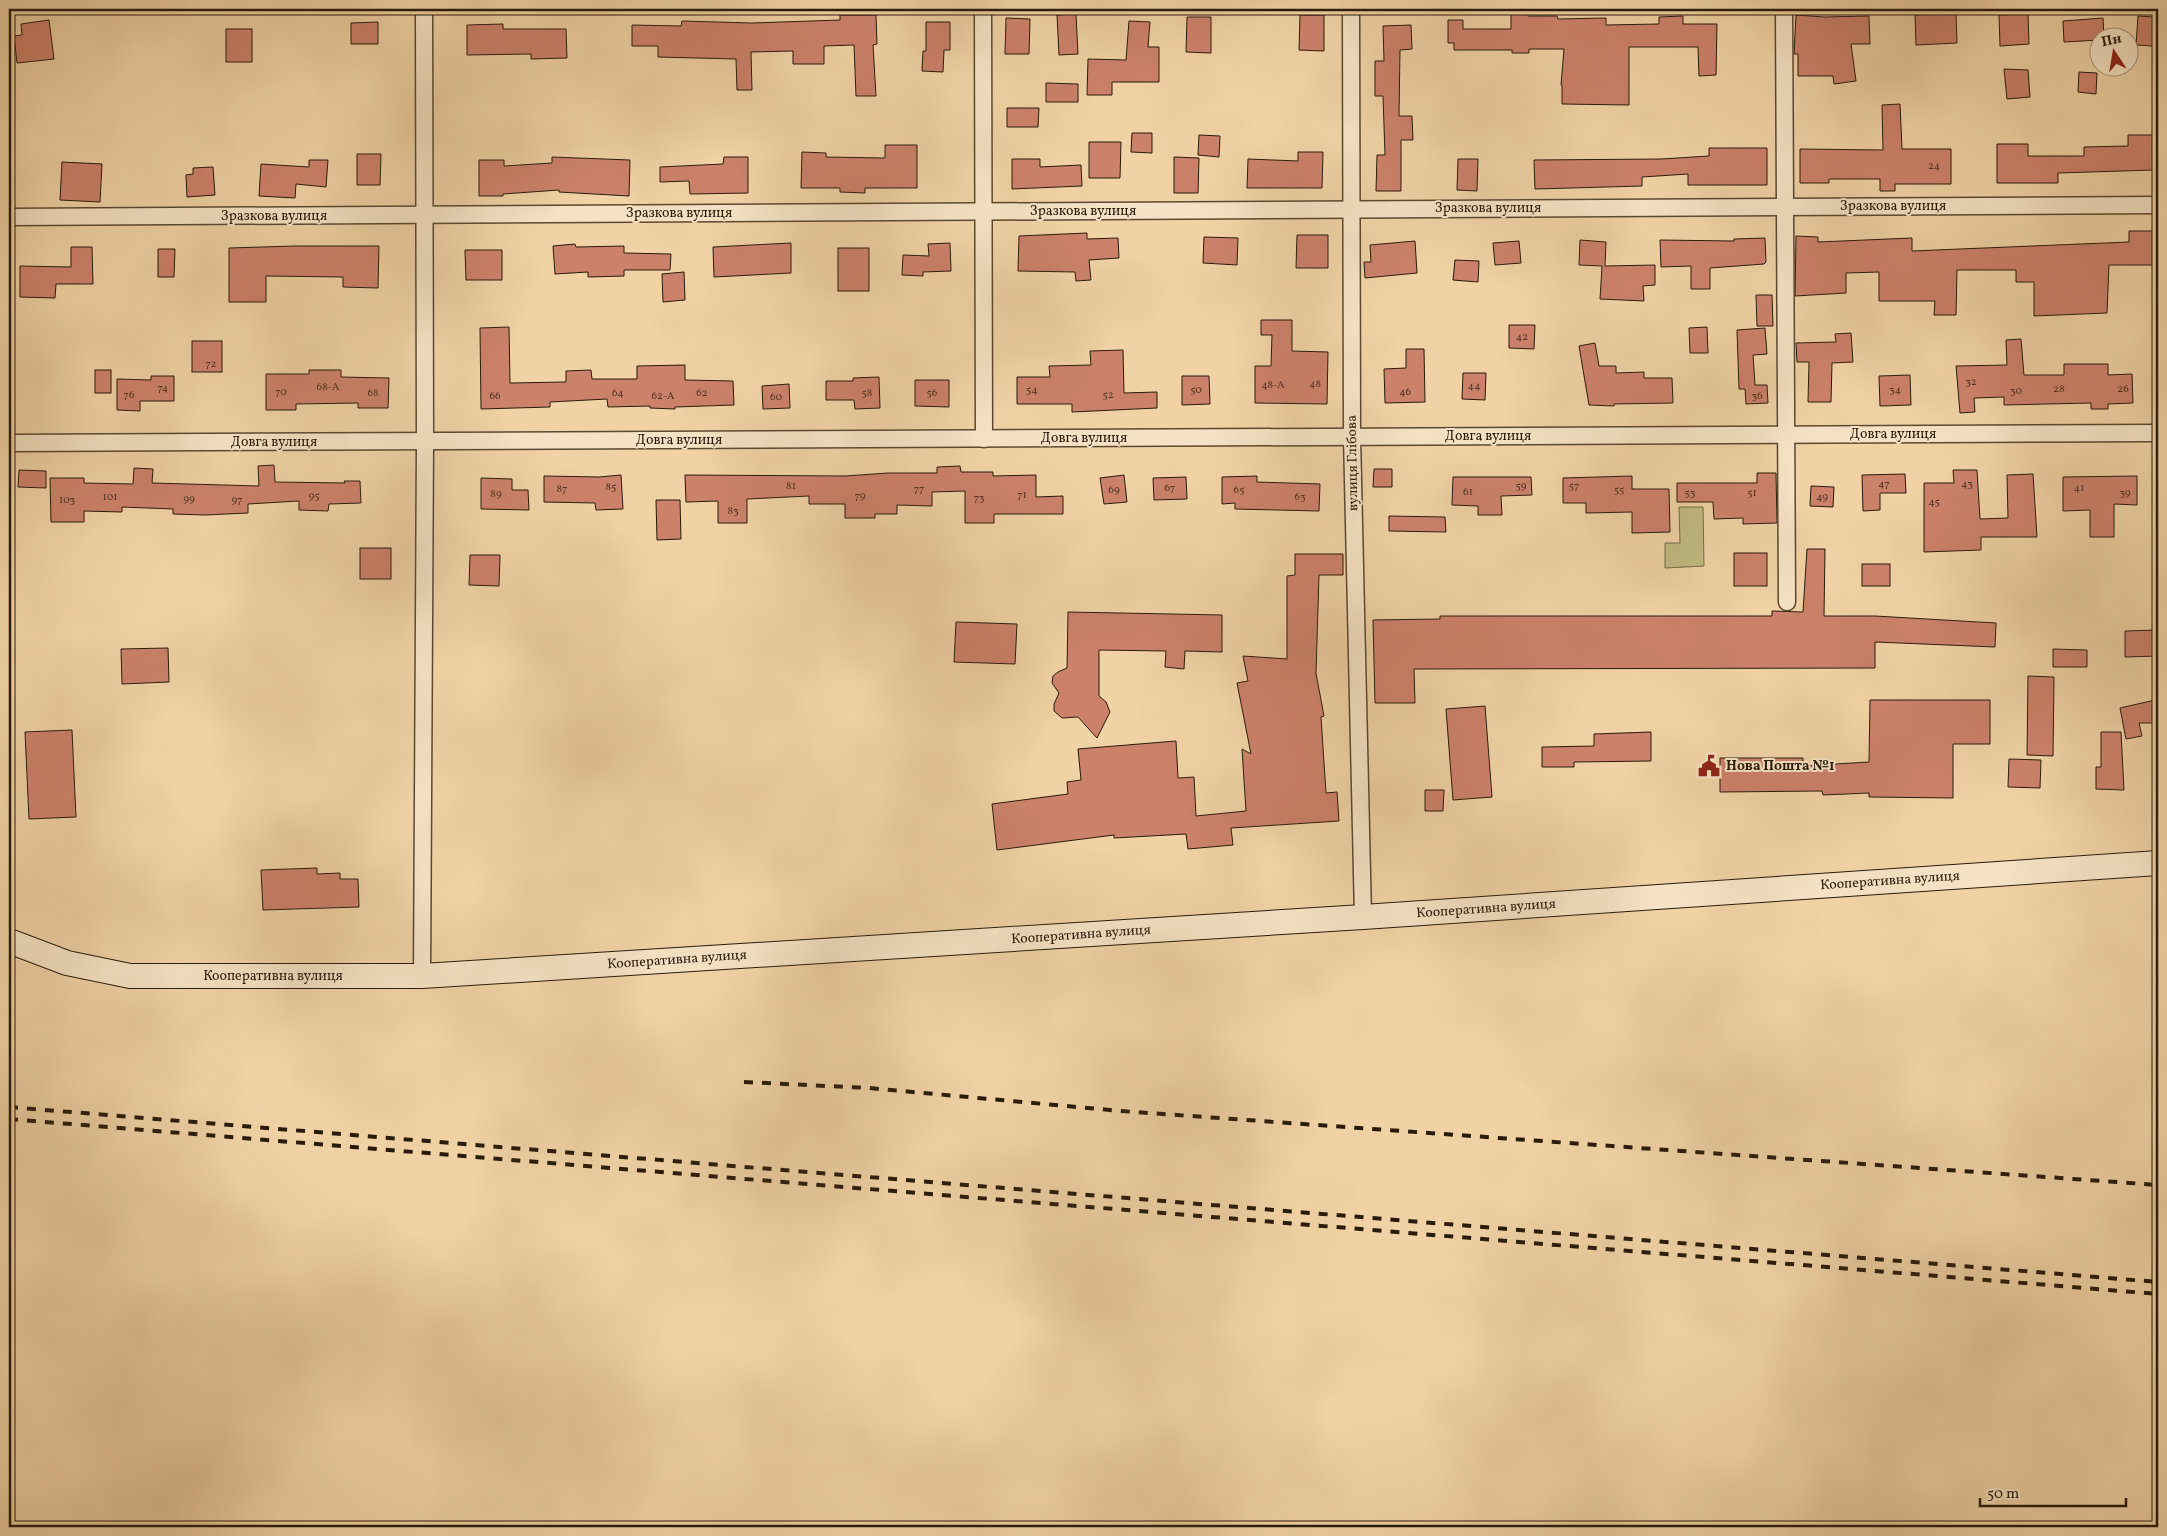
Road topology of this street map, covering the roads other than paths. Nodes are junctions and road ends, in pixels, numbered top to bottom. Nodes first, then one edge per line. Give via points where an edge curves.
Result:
1 (424, 9) edge
2 (983, 9) edge
3 (1351, 9) edge
4 (1784, 9) edge
5 (2158, 205) edge
6 (1785, 206) junction
7 (1352, 209) junction
8 (984, 211) junction
9 (425, 215) junction
10 (9, 217) edge
11 (2158, 433) edge
12 (1786, 434) junction
13 (1352, 437) junction
14 (984, 439) junction
15 (425, 441) junction
16 (9, 444) edge
17 (1786, 602) dead end
18 (2158, 863) edge
19 (1363, 917) junction
20 (9, 941) edge
21 (422, 976) junction

1 - 9 street
2 - 8 street
3 - 7 street, вулиця Глібова
4 - 6 street
5 - 6 street, Зразкова вулиця
6 - 7 street, Зразкова вулиця
6 - 12 street
7 - 8 street, Зразкова вулиця
7 - 13 street, вулиця Глібова
8 - 9 street, Зразкова вулиця
8 - 14 street
9 - 10 street, Зразкова вулиця
9 - 15 street
11 - 12 street, Довга вулиця
12 - 13 street, Довга вулиця
12 - 17 street
13 - 14 street, Довга вулиця
13 - 19 street, вулиця Глібова
14 - 15 street, Довга вулиця
15 - 16 street, Довга вулиця
15 - 21 street
18 - 19 street, Кооперативна вулиця
19 - 21 street, Кооперативна вулиця
20 - 21 street, Кооперативна вулиця via 66,963 130,976

